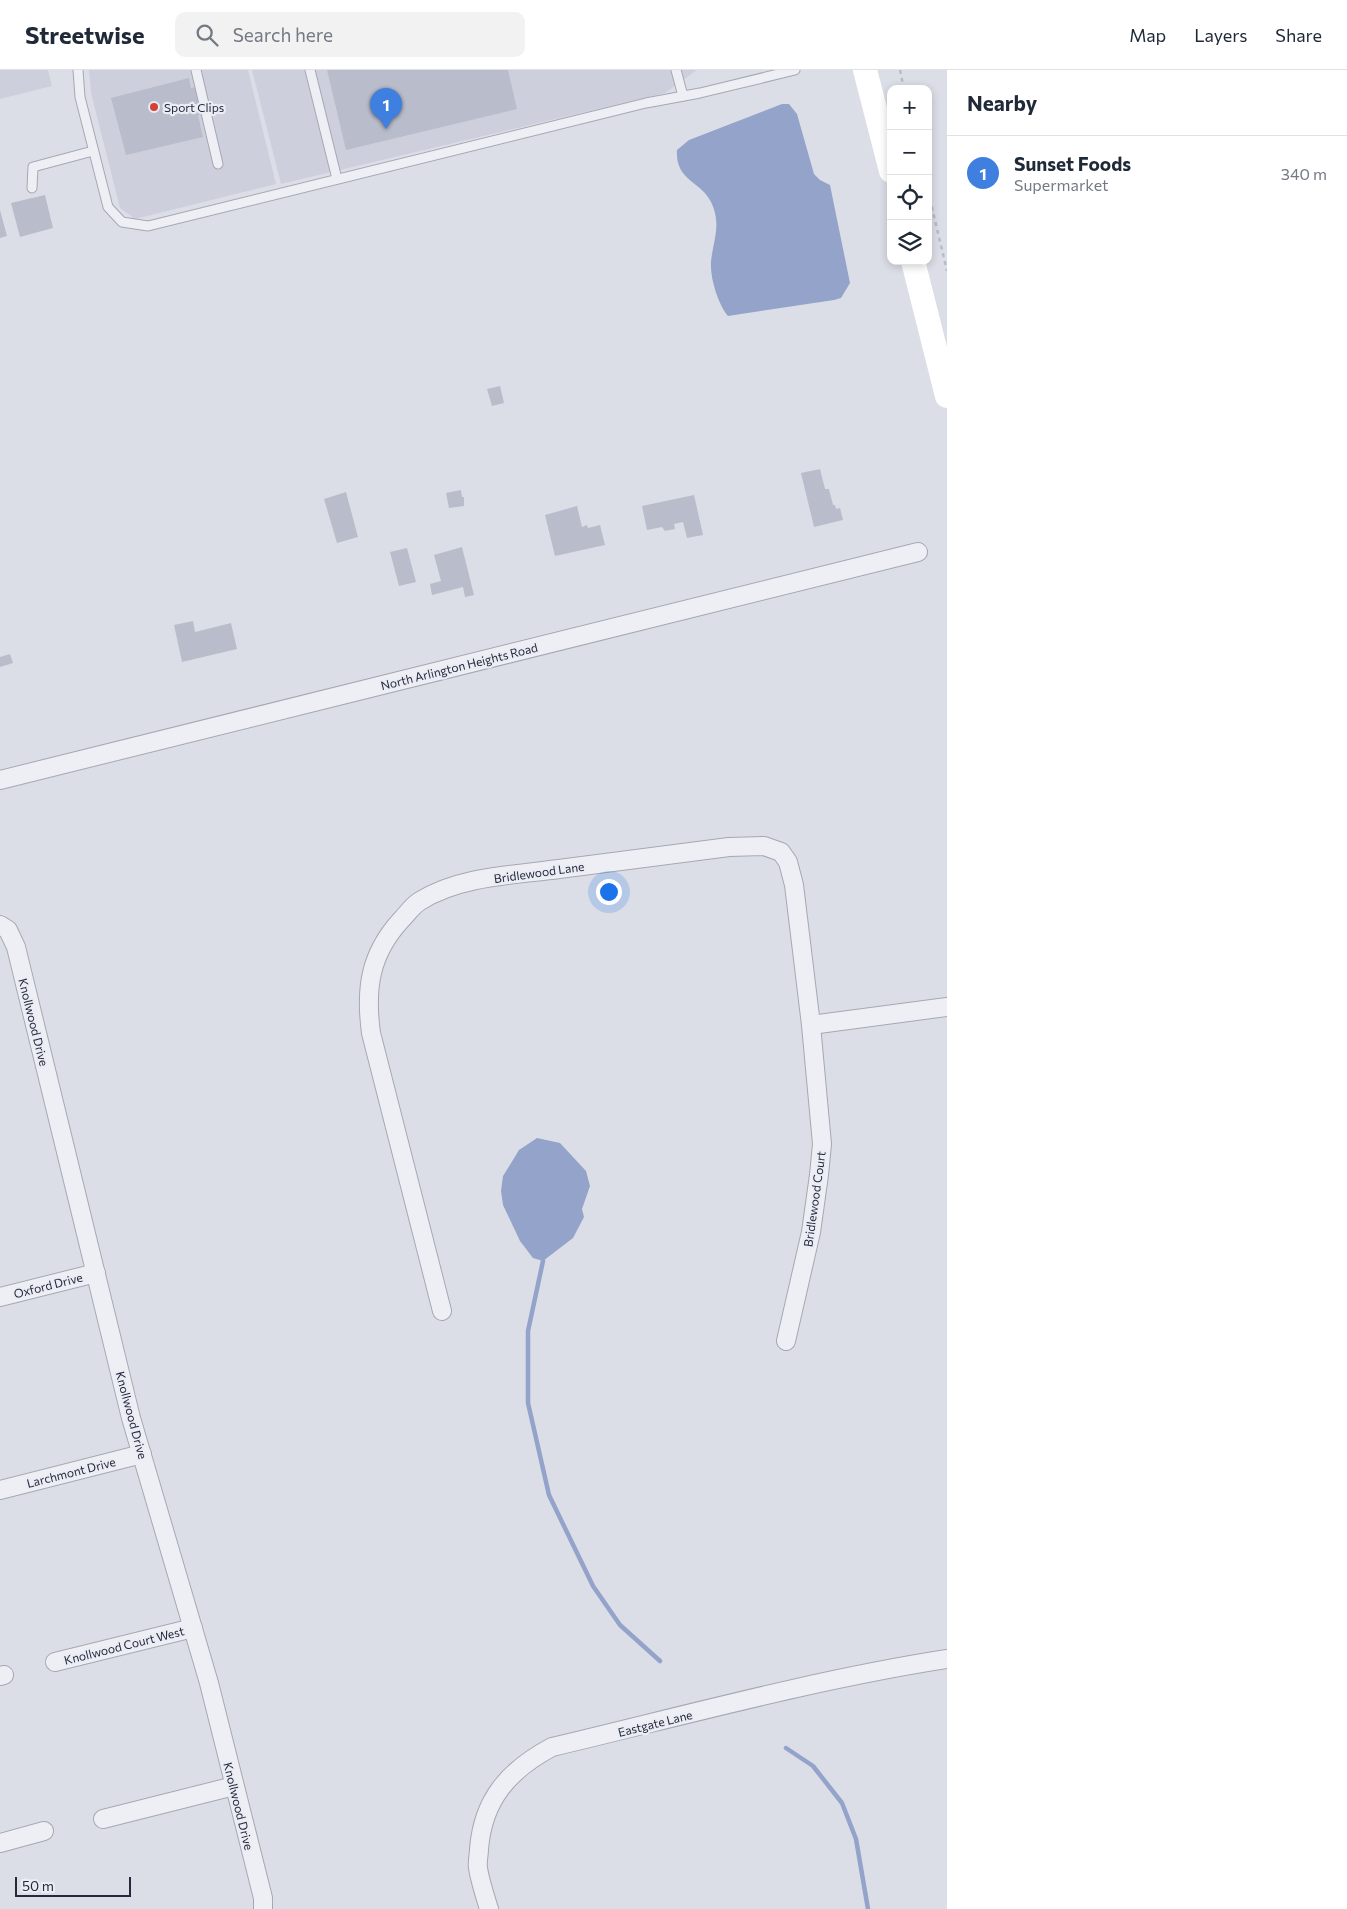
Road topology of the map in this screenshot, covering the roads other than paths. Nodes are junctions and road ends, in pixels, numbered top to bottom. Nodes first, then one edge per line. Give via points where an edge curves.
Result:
1 (78, 70) edge
2 (196, 70) edge
3 (310, 70) edge
4 (676, 70) edge
5 (795, 70) edge
6 (865, 70) edge
7 (683, 96) junction
8 (94, 151) junction
9 (887, 155) edge
10 (218, 164) dead end
11 (337, 179) junction
12 (32, 188) dead end
13 (914, 265) edge
14 (947, 396) edge
15 (918, 552) dead end
16 (0, 780) edge
17 (0, 924) edge
18 (947, 1007) edge
19 (811, 1025) junction
20 (96, 1273) junction
21 (0, 1298) edge
22 (442, 1311) dead end
23 (786, 1341) dead end
24 (142, 1454) junction
25 (0, 1490) edge
26 (193, 1628) junction
27 (947, 1659) edge
28 (55, 1662) dead end
29 (234, 1786) junction
30 (103, 1819) dead end
31 (44, 1831) dead end
32 (0, 1843) edge
33 (263, 1909) edge
34 (489, 1909) edge

1 - 8 lane via 80,97
2 - 10 lane
3 - 11 lane
4 - 7 lane
5 - 7 lane
6 - 9 main road
7 - 11 lane
8 - 11 lane via 108,207 122,222 148,226
8 - 12 lane via 33,167
13 - 14 main road
15 - 16 street, North Arlington Heights Road
17 - 20 street, Knollwood Drive via 8,930 16,947
18 - 19 street
19 - 22 street, Bridlewood Lane via 794,885 788,862 775,849 764,846 729,847 480,880 436,892 417,903 381,946 369,987 368,1008 371,1033
19 - 23 street, Bridlewood Court via 822,1144 811,1232
20 - 21 street, Oxford Drive
20 - 24 street, Knollwood Drive
24 - 25 street, Larchmont Drive
24 - 26 street, Knollwood Drive
26 - 28 street, Knollwood Court West
26 - 29 street, Knollwood Drive
27 - 34 street, Eastgate Lane via 811,1684 552,1747 529,1760 505,1782 490,1804 481,1830 478,1867
29 - 30 street
29 - 33 street, Knollwood Drive via 263,1898
31 - 32 street

